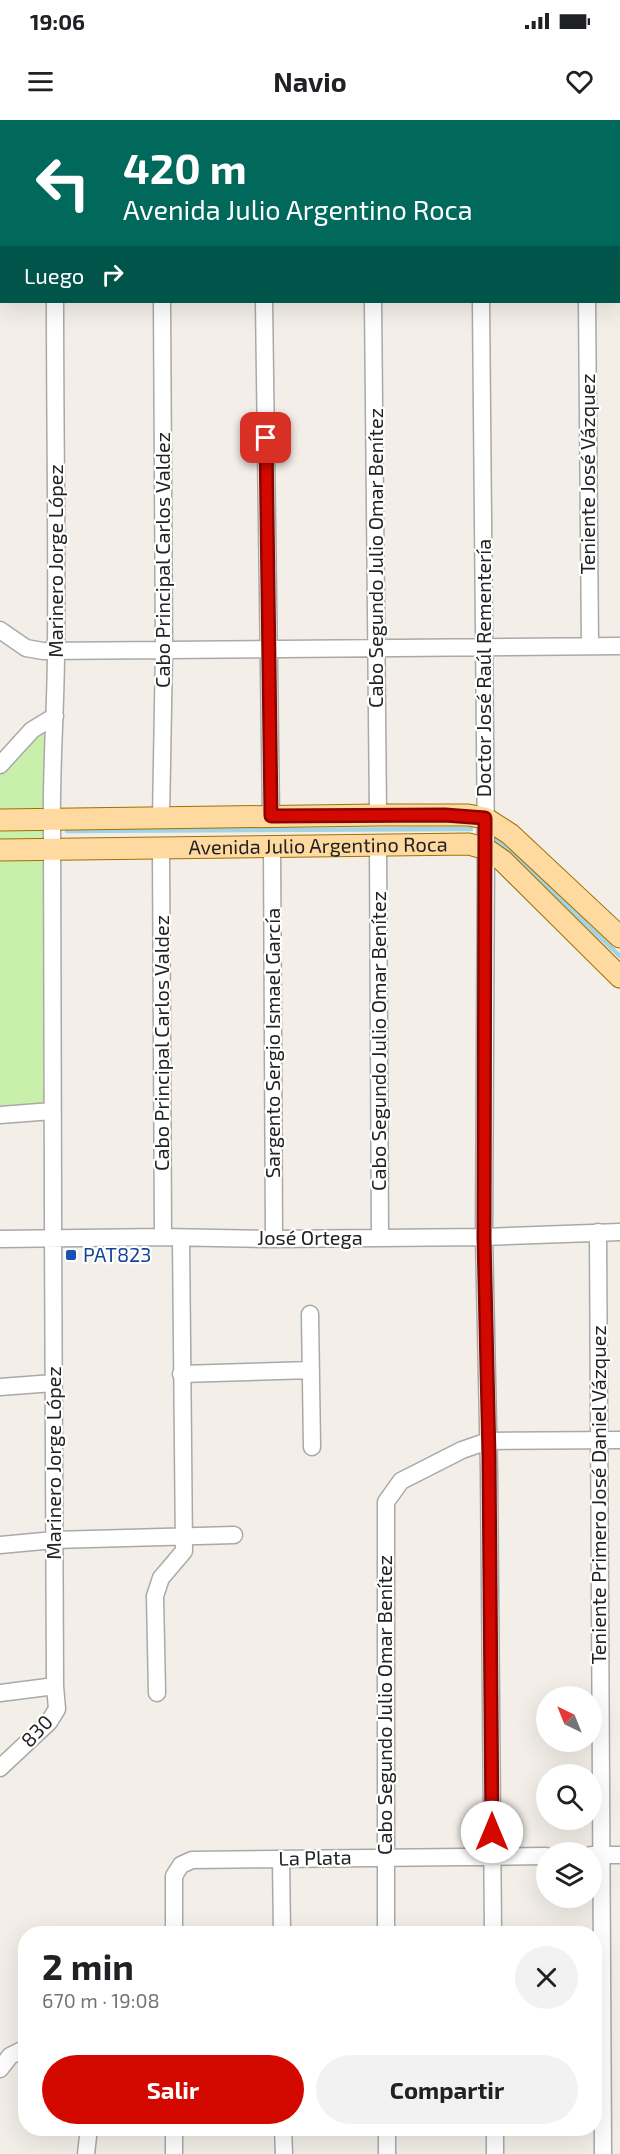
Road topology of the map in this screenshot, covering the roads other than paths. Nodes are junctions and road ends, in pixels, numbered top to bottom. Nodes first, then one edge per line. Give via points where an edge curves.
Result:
1 (55, 303) edge
2 (162, 303) edge
3 (264, 303) edge
4 (374, 303) edge
5 (482, 303) edge
6 (587, 303) edge
7 (0, 630) edge
8 (590, 646) junction
9 (620, 646) edge
10 (484, 647) junction
11 (376, 648) junction
12 (269, 649) junction
13 (164, 650) junction
14 (56, 651) junction
15 (55, 716) junction
16 (0, 765) edge
17 (378, 815) junction
18 (271, 816) junction
19 (161, 818) junction
20 (485, 818) junction
21 (0, 820) edge
22 (51, 820) junction
23 (378, 844) junction
24 (272, 846) junction
25 (161, 848) junction
26 (52, 849) junction
27 (486, 849) junction
28 (0, 850) edge
29 (620, 937) edge
30 (620, 977) edge
31 (52, 1111) junction
32 (0, 1115) edge
33 (598, 1232) junction
34 (620, 1232) edge
35 (164, 1237) junction
36 (484, 1237) junction
37 (181, 1238) junction
38 (380, 1238) junction
39 (0, 1239) edge
40 (274, 1239) junction
41 (54, 1240) junction
42 (310, 1314) dead end
43 (311, 1370) junction
44 (181, 1374) junction
45 (53, 1383) junction
46 (0, 1387) edge
47 (599, 1440) junction
48 (620, 1440) edge
49 (488, 1441) junction
50 (312, 1448) dead end
51 (234, 1535) dead end
52 (184, 1536) junction
53 (54, 1540) junction
54 (0, 1545) edge
55 (55, 1686) junction
56 (0, 1692) edge
57 (157, 1693) dead end
58 (0, 1768) edge
59 (596, 1842) edge
60 (602, 1855) edge
61 (620, 1855) edge
62 (492, 1856) junction
63 (536, 1856) edge
64 (385, 1857) junction
65 (281, 1859) junction
66 (597, 1908) edge
67 (174, 1926) edge
68 (282, 1926) edge
69 (386, 1926) edge
70 (493, 1926) edge
71 (598, 1926) edge
72 (18, 2052) edge
73 (0, 2069) edge
74 (602, 2111) edge
75 (88, 2136) edge
76 (174, 2136) edge
77 (283, 2136) edge
78 (387, 2136) edge
79 (495, 2136) edge
80 (86, 2154) edge
81 (174, 2154) edge
82 (284, 2154) edge
83 (387, 2154) edge
84 (495, 2154) edge
85 (603, 2154) edge

1 - 14 street, Marinero Jorge López
2 - 13 street, Cabo Principal Carlos Valdez
3 - 12 street
4 - 11 street, Cabo Segundo Julio Omar Benítez
5 - 10 street, Doctor José Raúl Rementería
6 - 8 street, Teniente José Vázquez
7 - 14 street via 26,648
8 - 9 street
8 - 10 street
10 - 11 street
10 - 20 street, Doctor José Raúl Rementería
11 - 12 street
11 - 17 street, Cabo Segundo Julio Omar Benítez
12 - 13 street
12 - 18 street
13 - 14 street
13 - 19 street, Cabo Principal Carlos Valdez
14 - 15 street, Marinero Jorge López
15 - 16 street via 32,730
15 - 22 street, Marinero Jorge López
17 - 18 main road, Avenida Julio Argentino Roca
17 - 20 main road, Avenida Julio Argentino Roca
18 - 19 main road, Avenida Julio Argentino Roca
19 - 22 main road, Avenida Julio Argentino Roca
20 - 27 street, Doctor José Raúl Rementería
20 - 29 main road, Avenida Julio Argentino Roca via 510,834
21 - 22 main road, Avenida Julio Argentino Roca
22 - 26 street, Marinero Jorge López
23 - 24 main road, Avenida Julio Argentino Roca
23 - 27 main road, Avenida Julio Argentino Roca via 469,844
23 - 38 street, Cabo Segundo Julio Omar Benítez
24 - 25 main road, Avenida Julio Argentino Roca
24 - 40 street, Sargento Sergio Ismael García
25 - 26 main road, Avenida Julio Argentino Roca
25 - 35 street, Cabo Principal Carlos Valdez
26 - 28 main road, Avenida Julio Argentino Roca
26 - 31 street, Marinero Jorge López
27 - 30 main road, Avenida Julio Argentino Roca via 503,861
27 - 36 street, Doctor José Raúl Rementería
31 - 32 street
31 - 41 street, Marinero Jorge López
33 - 34 street, José Ortega
33 - 36 street, José Ortega
33 - 47 street, Teniente Primero José Daniel Vázquez
35 - 37 street, José Ortega
35 - 41 street, José Ortega
36 - 38 street, José Ortega
36 - 49 street, Doctor José Raúl Rementería
37 - 40 street, José Ortega
37 - 44 street
38 - 40 street, José Ortega
39 - 41 street, José Ortega
41 - 45 street, Marinero Jorge López
42 - 43 street
43 - 44 street
43 - 50 street
44 - 52 street
45 - 46 street
45 - 53 street, Marinero Jorge López
47 - 48 street
47 - 49 street
47 - 59 street, Teniente Primero José Daniel Vázquez
49 - 62 street, Doctor José Raúl Rementería
49 - 64 street, Cabo Segundo Julio Omar Benítez via 400,1481 386,1502
51 - 52 street
52 - 53 street
52 - 57 street via 184,1551 161,1578 155,1596
53 - 54 street
53 - 55 street, Marinero Jorge López
55 - 56 street
55 - 58 street, 830 via 57,1709 50,1722
60 - 61 street
62 - 63 street, La Plata
62 - 64 street, La Plata
62 - 70 street, Doctor José Raúl Rementería
64 - 65 street, La Plata
64 - 69 street, Cabo Segundo Julio Omar Benítez
65 - 67 street, La Plata via 192,1860 181,1865 174,1876
65 - 68 street
66 - 71 street, Teniente Primero José Daniel Vázquez
72 - 73 street
74 - 85 street, Teniente Primero José Daniel Vázquez
75 - 80 street
76 - 81 street
77 - 82 street
78 - 83 street
79 - 84 street

